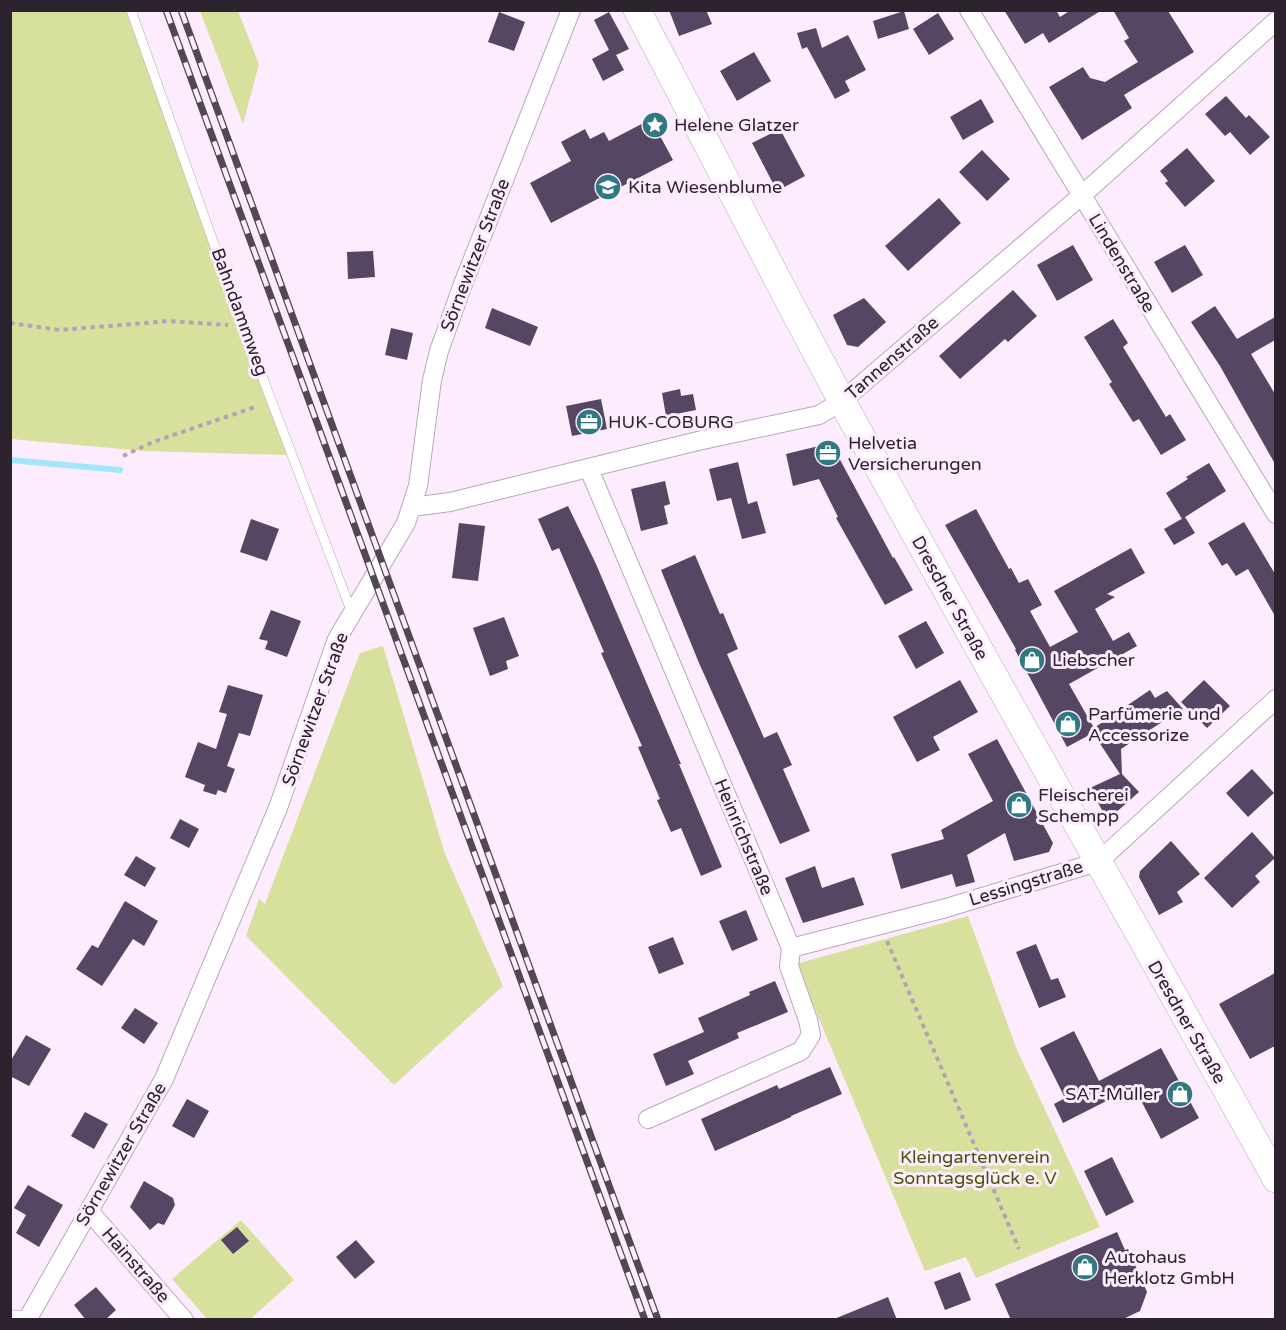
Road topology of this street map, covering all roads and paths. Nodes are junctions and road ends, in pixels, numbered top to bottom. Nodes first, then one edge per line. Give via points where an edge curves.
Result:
1 (131, 10) edge
2 (571, 10) edge
3 (636, 10) edge
4 (969, 10) edge
5 (1275, 21) edge
6 (1081, 196) junction
7 (10, 323) edge
8 (243, 326) junction
9 (273, 401) junction
10 (842, 402) junction
11 (123, 456) dead end
12 (589, 469) junction
13 (412, 507) junction
14 (1275, 514) edge
15 (352, 613) junction
16 (1275, 699) edge
17 (1098, 862) junction
18 (880, 925) junction
19 (791, 948) junction
20 (648, 1119) dead end
21 (1275, 1179) edge
22 (89, 1211) junction
23 (1019, 1249) dead end
24 (10, 1315) edge
25 (28, 1318) edge
26 (184, 1320) edge

1 - 8 lane, Bahndammweg
2 - 13 street, Sörnewitzer Straße via 439,351
3 - 10 main road, Dresdner Straße
4 - 6 street, Lindenstraße
5 - 6 street, Tannenstraße
6 - 10 street, Tannenstraße
6 - 14 street, Lindenstraße
7 - 8 path via 60,330 169,321
8 - 9 lane, Bahndammweg
9 - 11 path
9 - 15 lane, Bahndammweg
10 - 12 street, Tannenstraße via 819,415
10 - 17 main road, Dresdner Straße
12 - 13 street, Tannenstraße via 450,502
12 - 19 street, Heinrichstraße
13 - 15 street, Sörnewitzer Straße via 397,540
15 - 22 street, Sörnewitzer Straße via 337,639 278,808 164,1079
16 - 17 street, Lessingstraße
17 - 18 street, Lessingstraße
17 - 21 main road, Dresdner Straße
18 - 19 street, Lessingstraße
18 - 23 path
19 - 20 street, Heinrichstraße via 789,966 811,1035 801,1052
22 - 25 street, Sörnewitzer Straße
22 - 26 street, Hainstraße
24 - 25 lane

